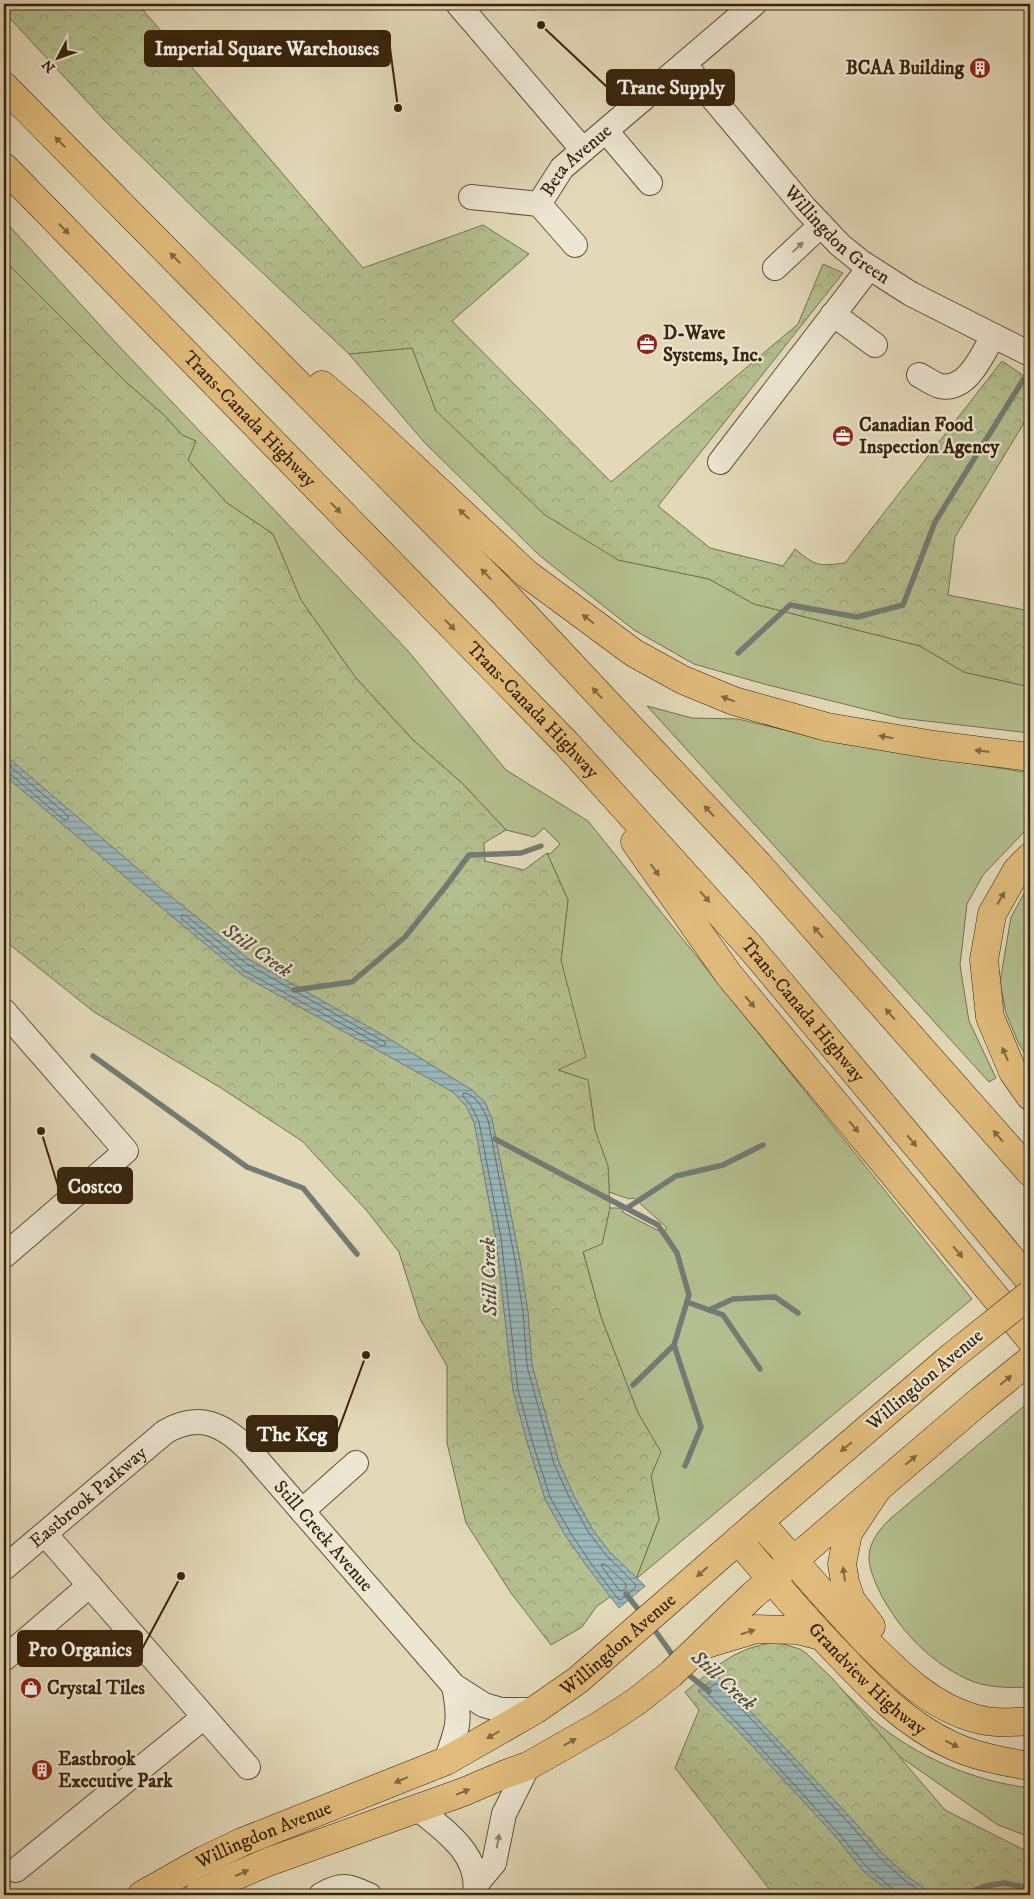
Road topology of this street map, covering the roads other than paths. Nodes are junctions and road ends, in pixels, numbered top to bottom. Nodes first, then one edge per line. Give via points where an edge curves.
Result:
1 (754, 4) edge
2 (465, 6) edge
3 (684, 64) junction
4 (4, 86) edge
5 (606, 131) junction
6 (583, 150) junction
7 (4, 167) edge
8 (650, 183) dead end
9 (471, 198) dead end
10 (539, 204) junction
11 (821, 225) junction
12 (575, 245) dead end
13 (775, 268) dead end
14 (869, 268) junction
15 (209, 292) junction
16 (833, 314) junction
17 (993, 336) junction
18 (876, 345) dead end
19 (1030, 354) edge
20 (919, 375) dead end
21 (720, 462) dead end
22 (567, 744) junction
23 (1030, 757) edge
24 (1030, 857) edge
25 (4, 1011) edge
26 (1030, 1096) edge
27 (1030, 1172) edge
28 (4, 1256) edge
29 (1030, 1281) edge
30 (1030, 1294) edge
31 (1030, 1339) edge
32 (1030, 1360) edge
33 (174, 1426) joint
34 (356, 1463) dead end
35 (878, 1488) junction
36 (302, 1511) junction
37 (758, 1522) junction
38 (45, 1534) junction
39 (738, 1540) junction
40 (794, 1560) junction
41 (4, 1568) edge
42 (771, 1580) junction
43 (90, 1585) junction
44 (821, 1636) junction
45 (701, 1646) junction
46 (4, 1659) edge
47 (902, 1677) junction
48 (454, 1686) junction
49 (535, 1710) junction
50 (204, 1717) junction
51 (1030, 1721) edge
52 (446, 1761) junction
53 (528, 1766) junction
54 (1030, 1766) edge
55 (248, 1767) dead end
56 (417, 1808) junction
57 (16, 1870) dead end
58 (476, 1889) edge
59 (142, 1895) edge
60 (198, 1895) edge
61 (321, 1895) edge
62 (369, 1895) edge

1 - 3 street, Beta Avenue
2 - 6 street
3 - 5 street, Beta Avenue
3 - 11 street, Willingdon Green
15 -> 4 main road
5 - 6 street, Beta Avenue
5 - 8 street
6 - 10 street, Beta Avenue via 562,168
7 -> 22 main road, Trans-Canada Highway
9 - 10 street
10 - 12 street
13 -> 11 street
11 - 14 street, Willingdon Green
14 - 16 street
14 - 17 street, Willingdon Green via 911,294
23 -> 15 main road via 827,727 734,701 683,680 634,653 528,574 354,412
27 -> 15 main road via 752,857 503,592
16 - 18 street
16 - 21 street
17 - 19 street, Willingdon Green
17 - 20 street via 975,368 959,384 941,386
22 -> 29 main road, Trans-Canada Highway via 751,948
22 -> 31 main road via 728,975
26 -> 24 main road via 1013,1072 990,1018 984,960 992,914 1017,870
25 - 28 street via 126,1151
30 -> 37 main road, Willingdon Avenue, bridge
35 -> 32 main road, Willingdon Avenue
33 - 36 street, Still Creek Avenue via 202,1422 231,1434
33 - 38 street, Eastbrook Parkway
34 - 36 street
35 - 40 main road, Willingdon Avenue
47 -> 35 main road via 851,1600 842,1564 848,1533
36 - 48 street, Still Creek Avenue
37 - 39 main road, Willingdon Avenue
37 - 40 main road
38 - 41 street, Eastbrook Parkway
38 - 43 street
39 - 42 main road, Grandview Highway
39 -> 49 main road, Willingdon Avenue via 578,1680
40 - 42 main road, Willingdon Avenue
40 - 47 main road via 837,1611
42 - 44 main road, Grandview Highway
42 - 45 main road, Willingdon Avenue
43 - 46 street
43 - 50 street
45 -> 44 main road via 756,1629 797,1630
44 -> 54 main road, Grandview Highway via 872,1690 911,1722 954,1746 997,1761
53 -> 45 main road, Willingdon Avenue via 637,1701
47 - 51 main road via 930,1698 976,1719 996,1723
48 - 49 street, Still Creek Avenue via 484,1705 501,1710
48 - 52 street, Still Creek Avenue via 459,1710 458,1729
49 -> 52 main road, Willingdon Avenue
50 - 55 street
50 - 57 street
52 -> 59 main road, Willingdon Avenue via 242,1842
56 -> 53 main road, Willingdon Avenue
58 -> 53 street via 494,1863 504,1814
56 - 58 street via 461,1846 471,1864
60 -> 56 main road, Willingdon Avenue via 268,1862
61 - 62 street via 335,1887 348,1886

